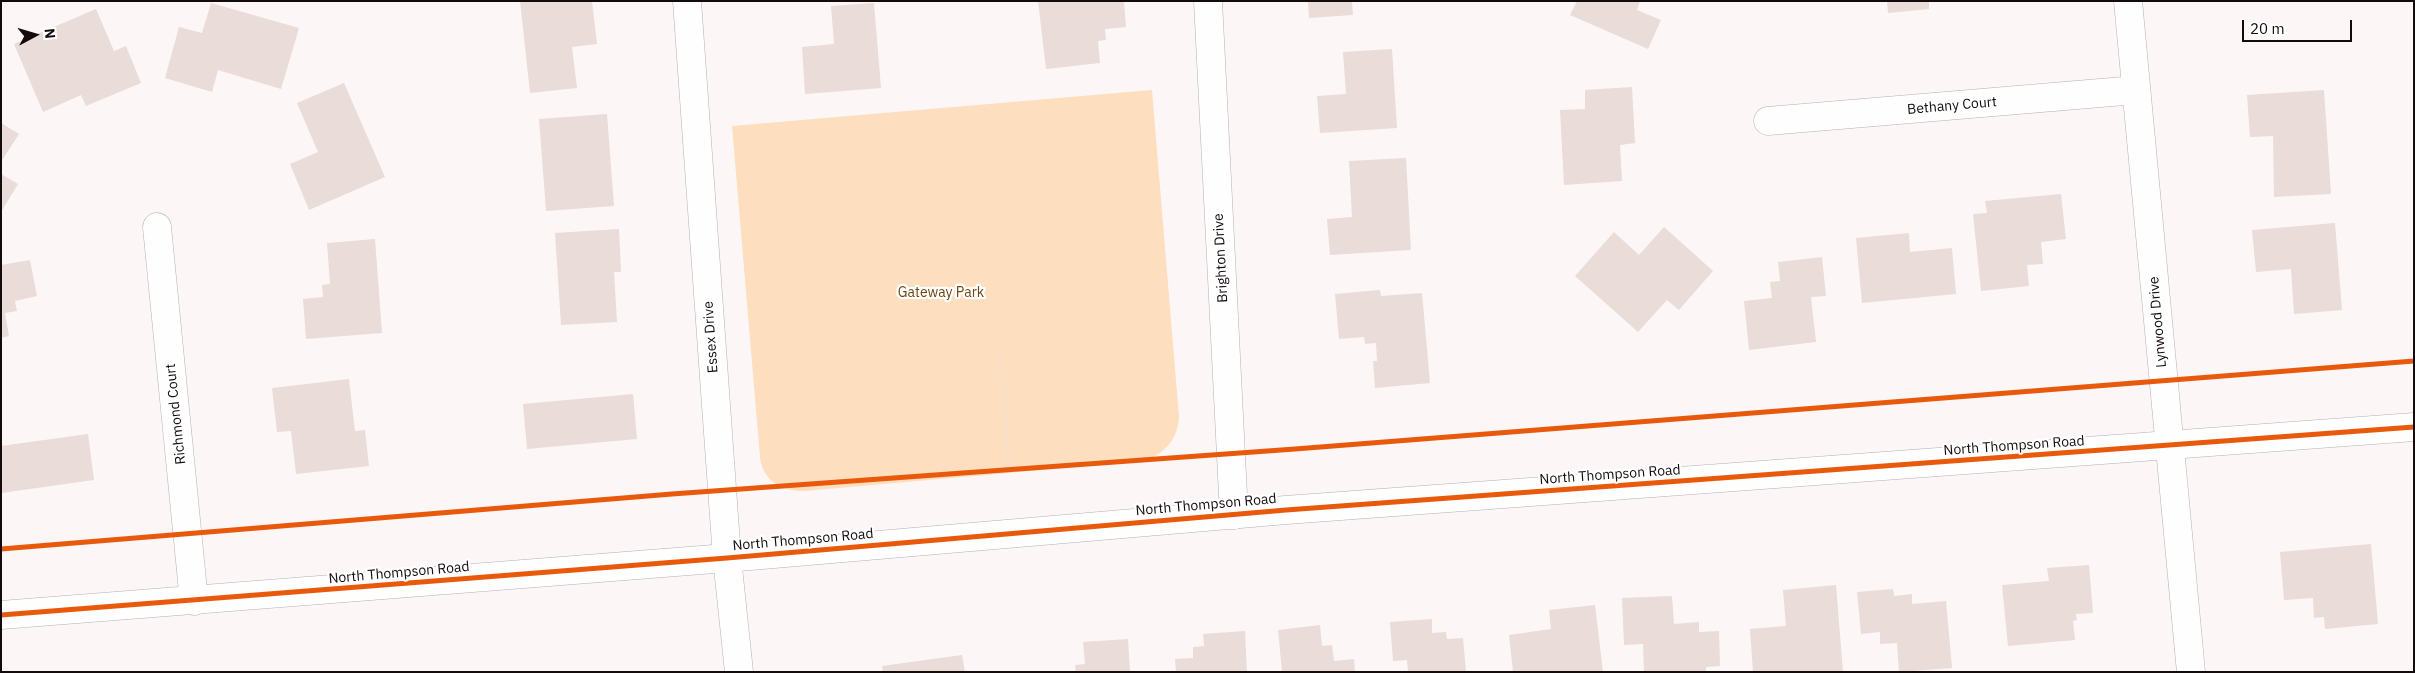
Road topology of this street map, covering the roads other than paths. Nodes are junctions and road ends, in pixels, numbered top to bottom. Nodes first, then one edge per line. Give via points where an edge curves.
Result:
1 (687, 1) edge
2 (1208, 1) edge
3 (2128, 1) edge
4 (2136, 90) junction
5 (1768, 121) dead end
6 (157, 228) dead end
7 (2414, 427) edge
8 (2170, 446) junction
9 (1234, 515) junction
10 (727, 558) junction
11 (194, 601) junction
12 (1, 615) edge
13 (739, 672) edge
14 (2191, 672) edge

1 - 10 street, Essex Drive
2 - 9 street, Brighton Drive
3 - 4 street, Lynwood Drive
4 - 5 street, Bethany Court
4 - 8 street, Lynwood Drive
6 - 11 street, Richmond Court
7 - 8 street, North Thompson Road
8 - 9 street, North Thompson Road
8 - 14 street, Lynwood Drive
9 - 10 street, North Thompson Road
10 - 11 street, North Thompson Road
10 - 13 street, Essex Drive
11 - 12 street, North Thompson Road

